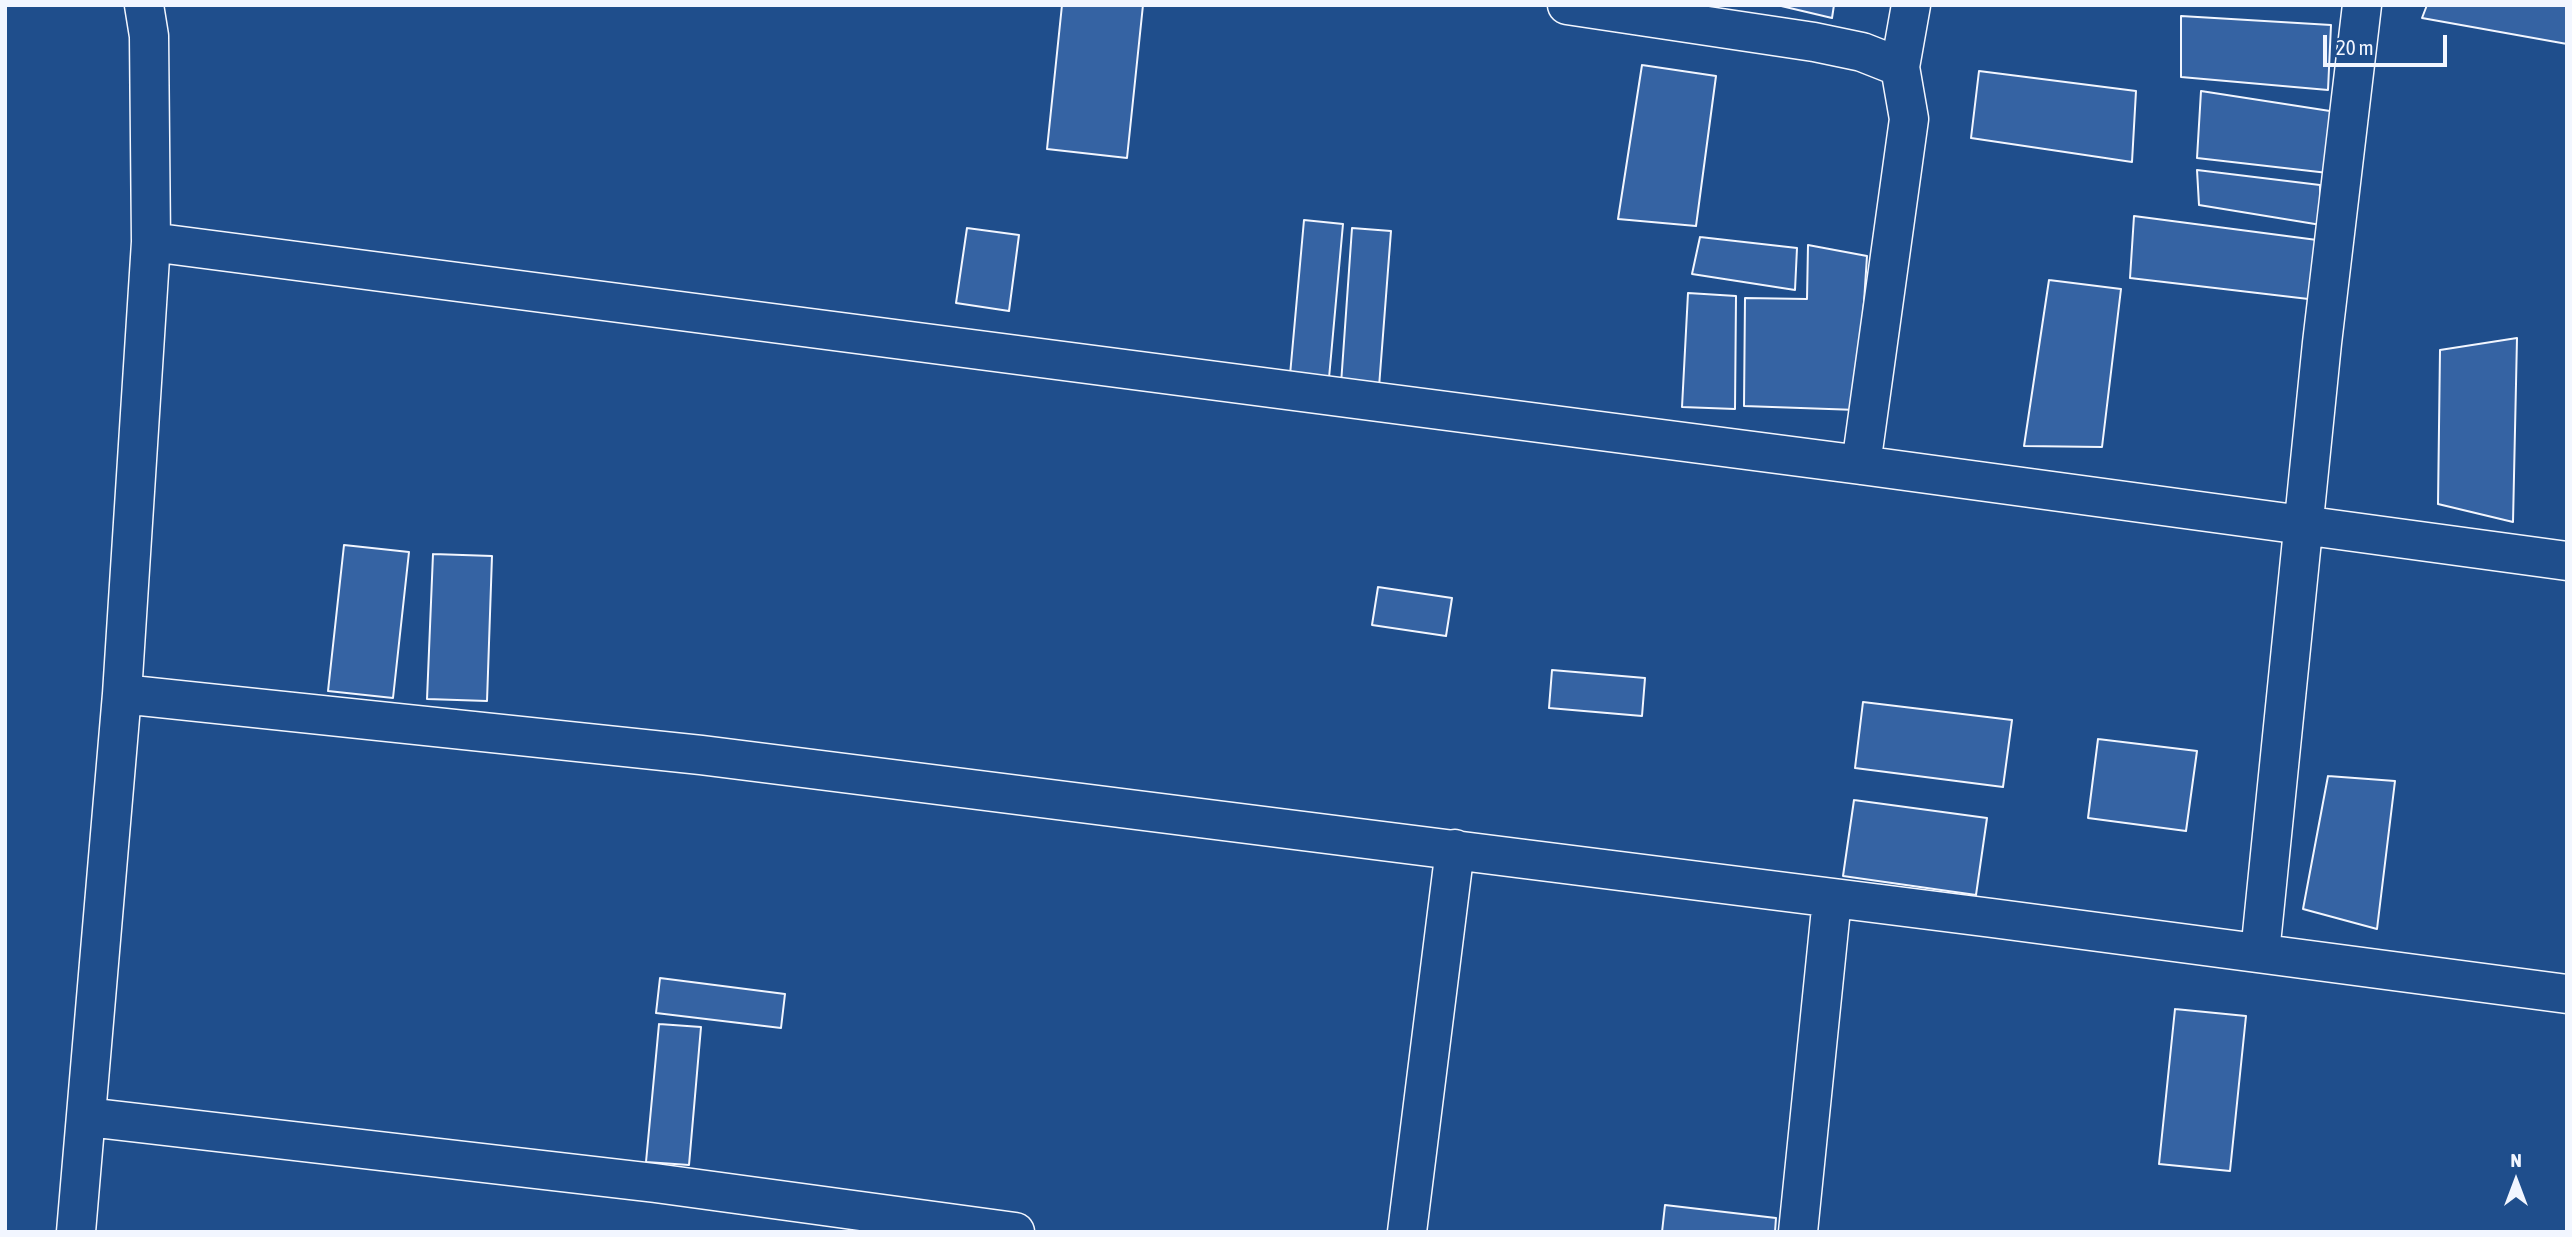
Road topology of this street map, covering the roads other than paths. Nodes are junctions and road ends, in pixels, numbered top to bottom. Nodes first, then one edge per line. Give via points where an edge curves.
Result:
1 (144, 5) edge
2 (1567, 5) edge
3 (1911, 5) edge
4 (2362, 5) edge
5 (1900, 66) junction
6 (151, 242) junction
7 (1861, 465) junction
8 (2304, 527) junction
9 (2567, 561) edge
10 (122, 694) junction
11 (1455, 849) junction
12 (1832, 899) junction
13 (2260, 953) junction
14 (2567, 994) edge
15 (87, 1117) junction
16 (76, 1232) edge
17 (1015, 1232) edge
18 (1407, 1232) edge
19 (1798, 1232) edge

1 - 6 street via 149,36
2 - 5 street via 1814,43 1863,52
3 - 5 street
4 - 8 street
5 - 7 street via 1909,119
6 - 7 street
6 - 10 street
7 - 8 street
8 - 9 street
8 - 13 street
10 - 11 street via 715,757
10 - 15 street
11 - 12 street
11 - 18 street
12 - 13 street
12 - 19 street
13 - 14 street
15 - 16 street
15 - 17 street via 655,1182

